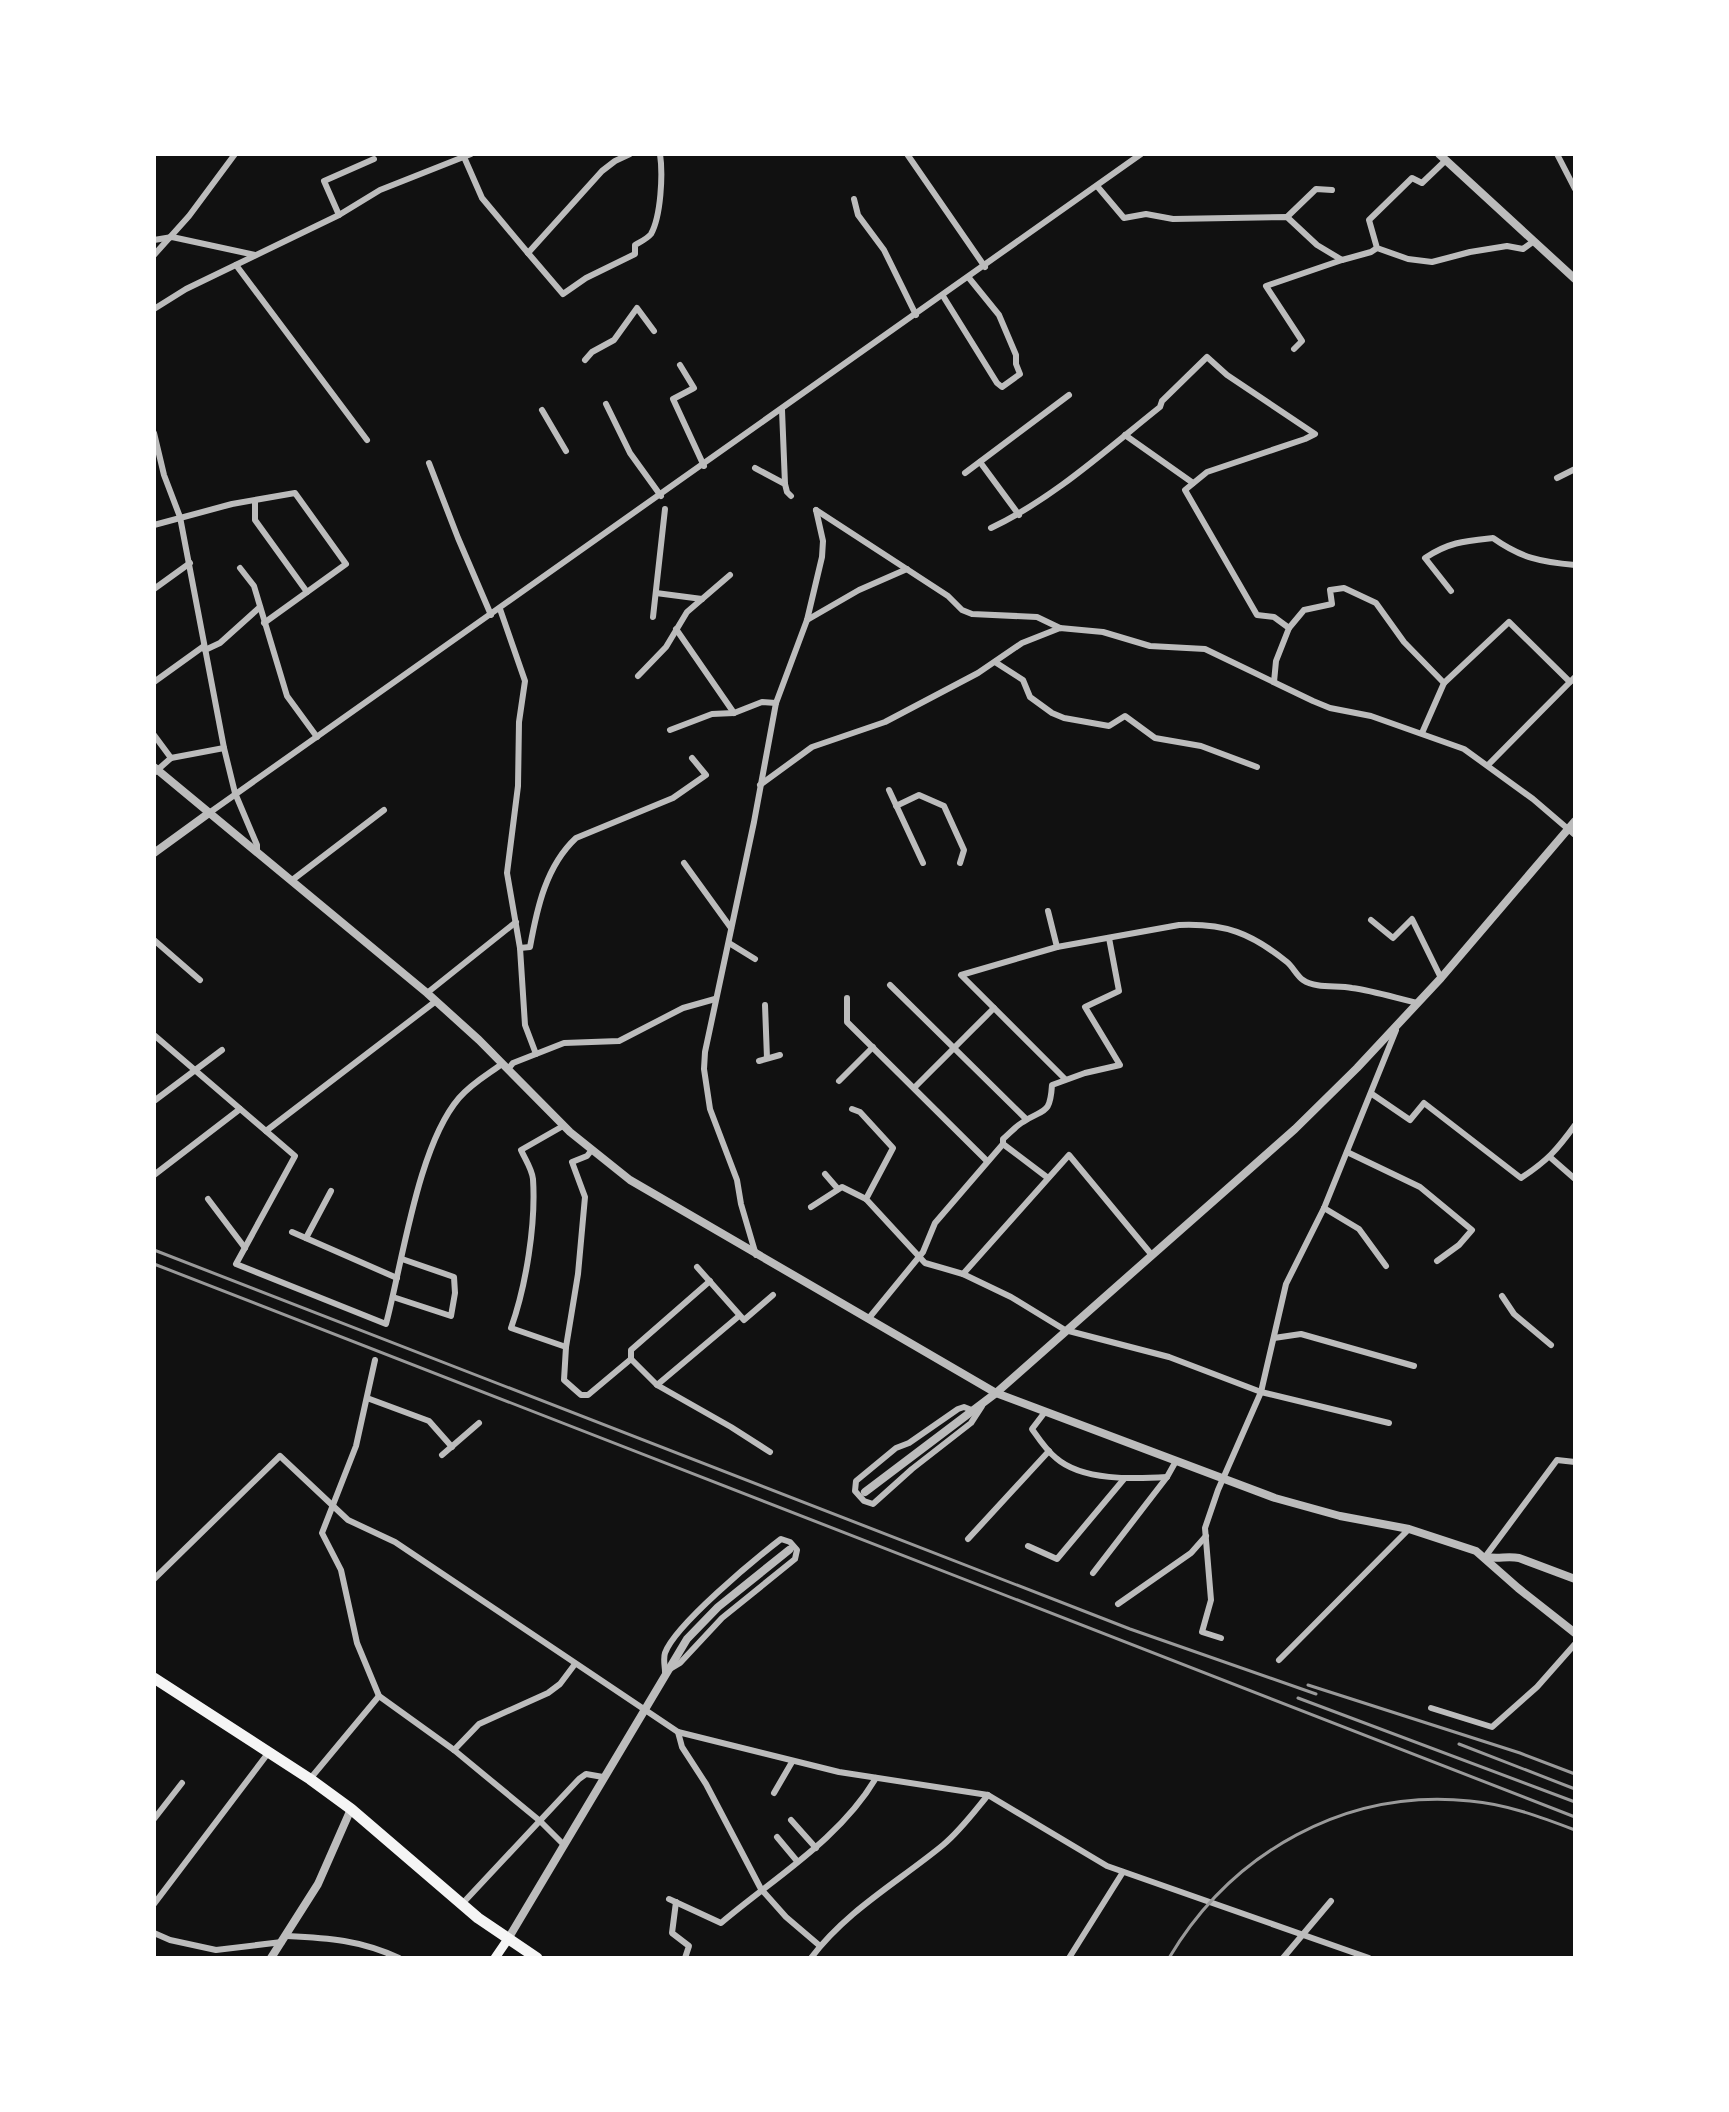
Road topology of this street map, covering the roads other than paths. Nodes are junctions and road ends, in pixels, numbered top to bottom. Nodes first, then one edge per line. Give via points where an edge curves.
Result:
1 (235, 154) edge
2 (630, 154) edge
3 (660, 154) edge
4 (907, 154) edge
5 (1141, 154) edge
6 (1557, 154) edge
7 (468, 156) edge
8 (1442, 157) edge
9 (374, 159) dead end
10 (1097, 186) junction
11 (1575, 189) edge
12 (1332, 190) dead end
13 (854, 199) dead end
14 (339, 215) junction
15 (1287, 217) junction
16 (172, 237) junction
17 (154, 240) edge
18 (1534, 241) junction
19 (1377, 248) junction
20 (528, 253) junction
21 (154, 255) edge
22 (255, 255) junction
23 (1342, 260) junction
24 (236, 265) junction
25 (985, 267) junction
26 (969, 278) junction
27 (1575, 279) edge
28 (943, 296) junction
29 (154, 309) edge
30 (916, 315) junction
31 (654, 331) dead end
32 (1294, 349) dead end
33 (585, 360) dead end
34 (680, 365) dead end
35 (1069, 395) dead end
36 (606, 404) dead end
37 (542, 410) dead end
38 (782, 410) junction
39 (154, 433) edge
40 (1125, 435) junction
41 (367, 440) dead end
42 (566, 451) dead end
43 (980, 462) junction
44 (429, 463) dead end
45 (704, 466) junction
46 (755, 468) dead end
47 (1575, 469) edge
48 (965, 473) dead end
49 (1557, 478) dead end
50 (1193, 483) junction
51 (785, 484) junction
52 (661, 496) junction
53 (791, 496) dead end
54 (255, 501) junction
55 (665, 509) dead end
56 (1019, 515) junction
57 (180, 517) junction
58 (154, 525) edge
59 (991, 528) dead end
60 (190, 563) junction
61 (1575, 565) edge
62 (240, 568) dead end
63 (907, 569) junction
64 (730, 575) dead end
65 (154, 589) edge
66 (1451, 591) dead end
67 (307, 592) junction
68 (656, 593) junction
69 (702, 599) junction
70 (260, 607) junction
71 (500, 609) junction
72 (491, 615) junction
73 (653, 617) dead end
74 (807, 620) junction
75 (264, 623) junction
76 (1060, 628) junction
77 (1289, 628) junction
78 (676, 629) junction
79 (205, 648) junction
80 (995, 662) junction
81 (638, 676) dead end
82 (1573, 679) edge
83 (154, 682) edge
84 (1274, 682) junction
85 (1444, 683) junction
86 (776, 703) junction
87 (734, 713) junction
88 (670, 730) dead end
89 (1422, 733) junction
90 (154, 735) edge
91 (317, 737) junction
92 (224, 748) junction
93 (171, 758) junction
94 (692, 758) dead end
95 (1488, 765) junction
96 (1257, 767) dead end
97 (155, 771) edge
98 (760, 785) junction
99 (889, 790) dead end
100 (235, 793) junction
101 (896, 806) junction
102 (384, 810) dead end
103 (209, 813) junction
104 (1575, 821) edge
105 (1571, 832) edge
106 (257, 852) junction
107 (154, 853) edge
108 (684, 863) dead end
109 (923, 863) dead end
110 (960, 863) dead end
111 (291, 881) junction
112 (1048, 911) dead end
113 (1371, 920) dead end
114 (516, 922) junction
115 (731, 929) junction
116 (1109, 938) junction
117 (154, 940) edge
118 (729, 943) junction
119 (1057, 947) junction
120 (520, 948) junction
121 (755, 959) dead end
122 (1441, 978) junction
123 (200, 980) dead end
124 (890, 985) dead end
125 (427, 993) junction
126 (847, 998) dead end
127 (715, 999) junction
128 (436, 1001) junction
129 (1418, 1003) junction
130 (765, 1005) dead end
131 (994, 1008) junction
132 (1397, 1026) junction
133 (154, 1035) edge
134 (873, 1047) junction
135 (954, 1048) junction
136 (222, 1050) dead end
137 (536, 1054) junction
138 (780, 1055) dead end
139 (505, 1066) junction
140 (195, 1070) junction
141 (1065, 1079) junction
142 (839, 1081) dead end
143 (914, 1088) junction
144 (1372, 1094) junction
145 (154, 1101) edge
146 (240, 1109) junction
147 (852, 1109) dead end
148 (1026, 1119) junction
149 (1575, 1125) edge
150 (563, 1126) junction
151 (266, 1131) junction
152 (1003, 1144) junction
153 (591, 1151) junction
154 (1347, 1152) junction
155 (1551, 1158) junction
156 (987, 1161) junction
157 (825, 1174) dead end
158 (154, 1175) edge
159 (1048, 1178) junction
160 (1575, 1179) edge
161 (838, 1189) junction
162 (331, 1191) dead end
163 (208, 1199) dead end
164 (866, 1199) junction
165 (811, 1207) dead end
166 (1324, 1208) junction
167 (292, 1232) dead end
168 (306, 1238) junction
169 (245, 1248) junction
170 (1151, 1254) junction
171 (756, 1255) junction
172 (917, 1257) junction
173 (402, 1259) junction
174 (1437, 1261) dead end
175 (1386, 1266) dead end
176 (697, 1267) dead end
177 (963, 1274) junction
178 (397, 1278) junction
179 (710, 1281) junction
180 (773, 1295) dead end
181 (1502, 1296) dead end
182 (393, 1297) junction
183 (739, 1316) junction
184 (869, 1318) junction
185 (1065, 1330) junction
186 (1274, 1338) junction
187 (1551, 1345) dead end
188 (566, 1347) junction
189 (631, 1359) junction
190 (375, 1360) dead end
191 (1414, 1366) dead end
192 (657, 1385) junction
193 (1261, 1392) junction
194 (996, 1393) junction
195 (367, 1398) junction
196 (984, 1403) junction
197 (974, 1411) junction
198 (1045, 1412) junction
199 (479, 1423) dead end
200 (1389, 1423) dead end
201 (452, 1447) junction
202 (1049, 1451) junction
203 (770, 1452) dead end
204 (442, 1455) dead end
205 (1176, 1461) junction
206 (1575, 1462) edge
207 (1167, 1477) junction
208 (1124, 1479) junction
209 (1223, 1479) junction
210 (865, 1492) dead end
211 (332, 1506) junction
212 (1409, 1529) junction
213 (1206, 1536) junction
214 (968, 1539) dead end
215 (1028, 1546) dead end
216 (789, 1550) dead end
217 (1485, 1557) junction
218 (1093, 1573) dead end
219 (154, 1579) edge
220 (1575, 1579) edge
221 (1118, 1604) dead end
222 (1575, 1633) edge
223 (1221, 1638) dead end
224 (1575, 1644) edge
225 (1279, 1660) dead end
226 (575, 1664) junction
227 (665, 1672) junction
228 (154, 1678) edge
229 (379, 1696) junction
230 (1431, 1708) dead end
231 (643, 1709) junction
232 (678, 1732) junction
233 (454, 1750) junction
234 (269, 1752) junction
235 (792, 1762) junction
236 (603, 1777) junction
237 (876, 1778) junction
238 (310, 1779) junction
239 (182, 1783) dead end
240 (774, 1793) dead end
241 (988, 1795) junction
242 (351, 1809) junction
243 (154, 1819) edge
244 (791, 1820) dead end
245 (540, 1821) junction
246 (777, 1837) dead end
247 (563, 1844) junction
248 (816, 1848) junction
249 (797, 1861) junction
250 (1123, 1872) junction
251 (761, 1889) junction
252 (1331, 1901) dead end
253 (154, 1904) edge
254 (462, 1904) junction
255 (154, 1933) edge
256 (1301, 1936) junction
257 (284, 1939) junction
258 (508, 1939) junction
259 (820, 1946) junction
260 (271, 1958) edge
261 (399, 1958) edge
262 (495, 1958) edge
263 (537, 1958) edge
264 (685, 1958) edge
265 (811, 1958) edge
266 (1069, 1958) edge
267 (1283, 1958) edge
268 (1369, 1958) edge

1 - 16 street
2 - 20 street via 602,171
3 - 20 street via 655,219 650,236 635,245 635,254 563,294
4 - 25 street
5 - 10 street
6 - 11 street
7 - 14 street via 380,190
7 - 20 street via 482,198
8 - 18 street
8 - 19 street via 1422,183 1412,178 1369,220
9 - 14 street via 324,181
10 - 15 street via 1124,218
10 - 25 street
12 - 15 street via 1316,189
13 - 30 street via 858,215 884,250
14 - 22 street
15 - 23 street
16 - 17 street
16 - 21 street
16 - 22 street
18 - 19 street via 1523,249 1507,246 1432,262
18 - 27 street
19 - 23 street
22 - 24 street
23 - 32 street via 1266,286 1302,341
24 - 29 street
24 - 41 street
25 - 26 street
26 - 28 street
26 - 28 street via 999,315 1016,355 1020,374 1002,387
28 - 30 street
30 - 38 street
31 - 33 street via 637,308 614,340
34 - 45 street via 694,388 673,399
35 - 43 street
36 - 52 street via 630,453
37 - 42 street
38 - 45 street
38 - 51 street
39 - 57 street
40 - 50 street
40 - 50 street via 1207,357 1315,434 1207,472
40 - 56 street
43 - 48 street
43 - 56 street
44 - 72 street
45 - 52 street
46 - 51 street
47 - 49 street
50 - 77 street via 1185,490 1257,615 1274,617
51 - 53 street
52 - 71 street
54 - 57 street
54 - 67 street via 255,520
54 - 67 street via 295,493 346,564
55 - 68 street
56 - 59 street
57 - 58 street
57 - 60 street
60 - 65 street
60 - 79 street
61 - 66 street via 1528,558 1493,538 1456,542 1425,558
62 - 70 street via 254,586
63 - 74 street
63 - 74 street via 816,510 822,557
63 - 76 street via 972,614 1037,617
64 - 69 street
67 - 75 street
68 - 69 street
68 - 73 street
69 - 78 street
70 - 75 street
70 - 79 street via 220,643
71 - 72 street
71 - 114 street via 525,681 507,873
72 - 91 street
74 - 86 street
75 - 91 street via 287,696
76 - 80 street via 1022,643
76 - 84 street via 1103,632 1150,646 1205,649
77 - 84 street
77 - 85 street via 1304,610 1332,604 1330,590 1344,588 1376,603
78 - 81 street
78 - 87 street
79 - 83 street
79 - 92 street
80 - 96 street via 1023,680 1030,697 1064,718 1109,726 1125,716 1155,738 1201,746
80 - 98 street via 885,722 812,747
82 - 85 street via 1509,622
82 - 95 street
84 - 89 street via 1330,708
85 - 89 street
86 - 87 street via 762,702
86 - 98 street
87 - 88 street via 702,717
89 - 95 street
90 - 93 street
91 - 100 street
92 - 93 street
92 - 100 street
93 - 97 street
94 - 120 street via 706,775 685,791 568,846 539,900 530,947
95 - 105 street
97 - 103 street
98 - 115 street
99 - 101 street
100 - 103 street
100 - 106 street
101 - 109 street
101 - 110 street via 919,795 944,806 964,850
102 - 111 street
103 - 106 street
103 - 107 street
104 - 105 street
105 - 122 street
106 - 111 street
108 - 115 street
111 - 125 street
112 - 119 street
113 - 122 street via 1393,938 1412,919
114 - 120 street
114 - 125 street
115 - 118 street
116 - 119 street
116 - 129 street via 1179,925 1227,927 1259,941 1302,980
116 - 141 street via 1119,991 1085,1007 1120,1065
117 - 123 street
118 - 121 street
118 - 127 street
119 - 131 street via 961,975
120 - 137 street via 525,1025
122 - 129 street
124 - 135 street
125 - 128 street
126 - 134 street via 847,1022
127 - 137 street via 683,1008 619,1041 564,1043
127 - 171 street via 704,1069 710,1109 737,1180
128 - 139 street
128 - 151 street
129 - 132 street
130 - 138 street via 763,1060
131 - 135 street
131 - 141 street
132 - 144 street
132 - 170 street via 1295,1129
133 - 140 street
134 - 142 street
134 - 143 street
135 - 143 street
135 - 148 street
136 - 140 street
137 - 139 street
139 - 150 street
139 - 173 street via 471,1085 450,1110 428,1158
140 - 145 street
140 - 146 street
141 - 148 street via 1052,1085 1051,1102 1042,1114
143 - 156 street
144 - 154 street
144 - 155 street via 1410,1120 1424,1103 1521,1178
146 - 151 street
146 - 158 street
147 - 164 street via 893,1148
148 - 152 street
149 - 155 street
150 - 153 street
150 - 188 street via 521,1150 533,1175 532,1210 523,1294 511,1328
151 - 169 street via 295,1156
152 - 156 street
152 - 159 street
153 - 171 street
153 - 188 street via 572,1162 585,1197
154 - 166 street
154 - 174 street via 1420,1187 1472,1230
155 - 160 street
156 - 172 street via 935,1223
157 - 161 street
159 - 170 street via 1069,1155
159 - 177 street
161 - 164 street
161 - 165 street
162 - 168 street
163 - 169 street
164 - 172 street
166 - 175 street via 1359,1229
166 - 186 street via 1286,1284
167 - 168 street
168 - 178 street
169 - 182 street via 236,1264 386,1324
170 - 185 street
171 - 184 street
172 - 177 street
172 - 184 street
173 - 178 street
173 - 182 street via 454,1277 451,1316
176 - 179 street
177 - 185 street
178 - 182 street
179 - 183 street
179 - 189 street via 631,1350
180 - 183 street via 744,1320
181 - 187 street via 1514,1314
183 - 192 street
184 - 194 street
185 - 193 street via 1169,1357
185 - 194 street
186 - 191 street via 1301,1334
186 - 193 street
188 - 189 street via 564,1380 581,1395 588,1395
189 - 192 street
190 - 195 street
192 - 203 street
193 - 200 street
193 - 209 street
194 - 196 street
194 - 198 street
195 - 201 street via 429,1421
195 - 211 street via 356,1446
196 - 197 street
196 - 197 street via 971,1423 873,1504 855,1491 856,1481 896,1448 958,1409
197 - 210 street
198 - 202 street via 1032,1429
198 - 205 street
199 - 201 street
201 - 204 street
202 - 208 street via 1067,1466
202 - 214 street
205 - 207 street
205 - 209 street
206 - 217 street via 1557,1460
207 - 208 street
207 - 218 street
208 - 215 street via 1057,1559
209 - 212 street via 1307,1507
209 - 213 street
211 - 219 street via 280,1456
211 - 226 street via 358,1526 395,1542
211 - 229 street via 322,1533 341,1570 357,1643
212 - 217 street
212 - 225 street
213 - 221 street via 1191,1553
213 - 223 street via 1211,1600 1202,1632
216 - 227 street via 703,1622
217 - 220 street via 1519,1558
217 - 222 street
224 - 230 street via 1492,1727
226 - 231 street
226 - 233 street via 548,1693 479,1724
227 - 227 street via 664,1655 686,1625 742,1570 781,1539 790,1542 797,1550 795,1559
227 - 231 street
228 - 234 highway
229 - 233 street
229 - 238 street
231 - 232 street
231 - 236 street
232 - 235 street
232 - 251 street
233 - 245 street
234 - 238 highway
234 - 253 street
235 - 237 street
235 - 240 street
236 - 245 street via 586,1774
236 - 247 street
237 - 241 street
237 - 248 street via 846,1820
238 - 242 highway
239 - 243 street
241 - 250 street
241 - 259 street via 946,1843 854,1912
242 - 254 highway
242 - 257 street via 318,1884
244 - 248 street
245 - 247 street
245 - 254 street
246 - 249 street
247 - 258 street
248 - 249 street
249 - 251 street
250 - 256 street
250 - 266 street
251 - 259 street
251 - 264 street via 721,1923 673,1901 672,1933 689,1946
252 - 256 street
254 - 258 highway
255 - 257 street via 216,1950
256 - 267 street
256 - 268 street
257 - 260 street
257 - 261 street via 342,1938
258 - 262 main road
258 - 263 highway
259 - 265 street

